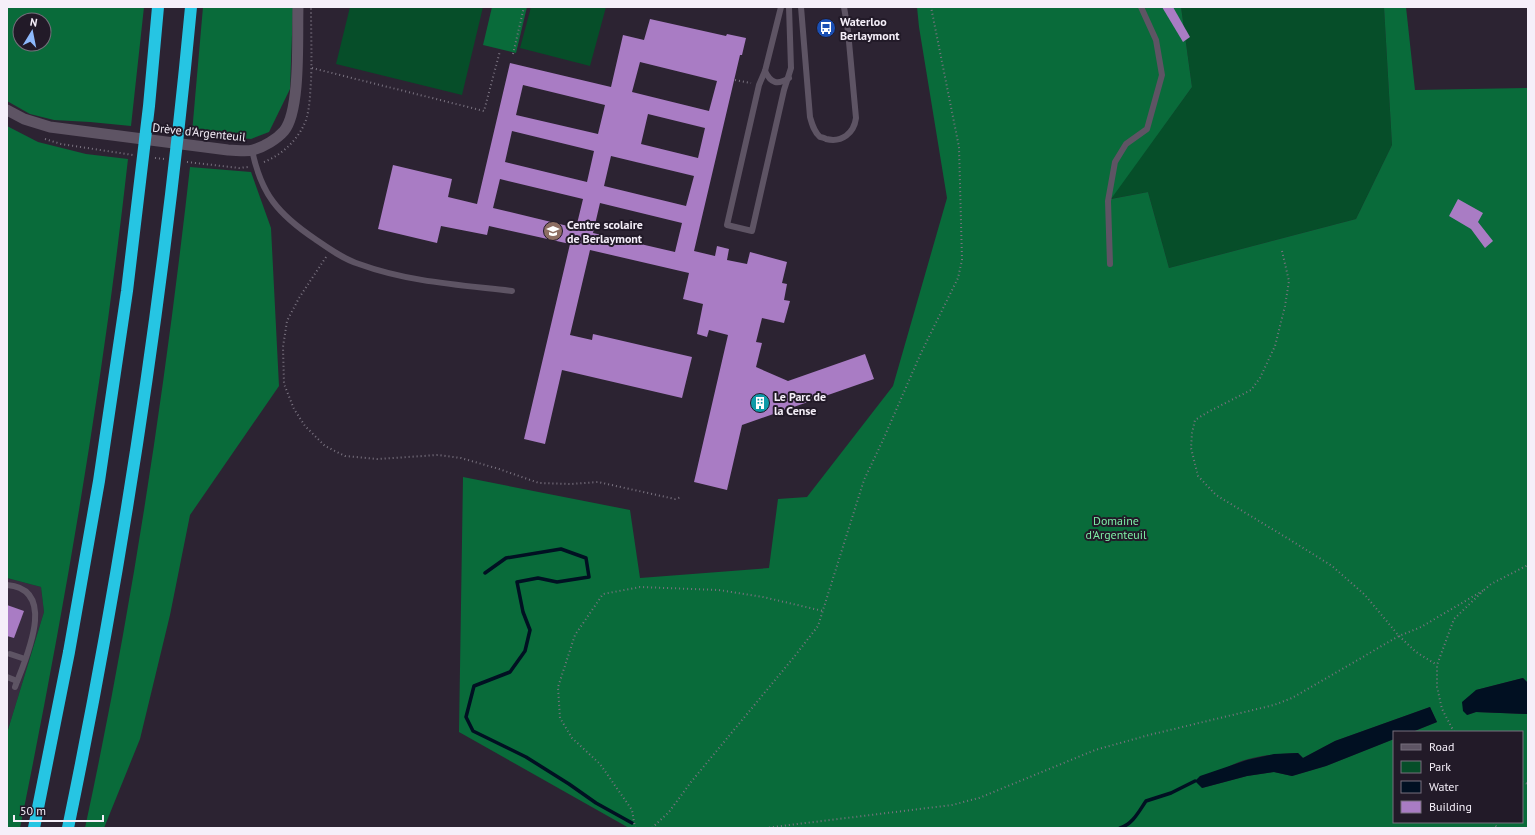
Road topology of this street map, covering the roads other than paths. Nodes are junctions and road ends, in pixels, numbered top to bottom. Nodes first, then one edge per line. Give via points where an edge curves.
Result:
1 (158, 7) edge
2 (191, 7) edge
3 (298, 7) edge
4 (781, 7) edge
5 (788, 7) edge
6 (801, 7) edge
7 (844, 7) edge
8 (1141, 7) edge
9 (765, 71) junction
10 (789, 78) junction
11 (7, 110) edge
12 (252, 150) junction
13 (1110, 264) dead end
14 (512, 291) dead end
15 (7, 585) edge
16 (10, 654) dead end
17 (25, 659) junction
18 (7, 677) edge
19 (34, 828) edge
20 (68, 828) edge

1 - 19 highway via 127,291 102,458 69,652
2 - 20 highway via 158,296 131,487 102,657
3 - 12 street, Drève d'Argenteuil via 296,92 292,112 285,130 269,143
4 - 9 lane
5 - 10 lane via 792,57
6 - 7 lane via 810,117 814,129 821,137 832,140 848,135 856,118
8 - 13 lane via 1156,40 1162,75 1147,129 1126,144 1115,162 1108,201
9 - 10 lane via 768,79 774,82 782,82
9 - 10 lane via 759,85 727,224 752,230 784,90
11 - 12 street, Drève d'Argenteuil via 24,119 50,127 228,150
12 - 14 lane via 266,194 284,216 331,250 358,264 397,275 431,282
15 - 17 lane via 25,591 33,602 36,618
16 - 17 lane
17 - 18 lane via 16,684

